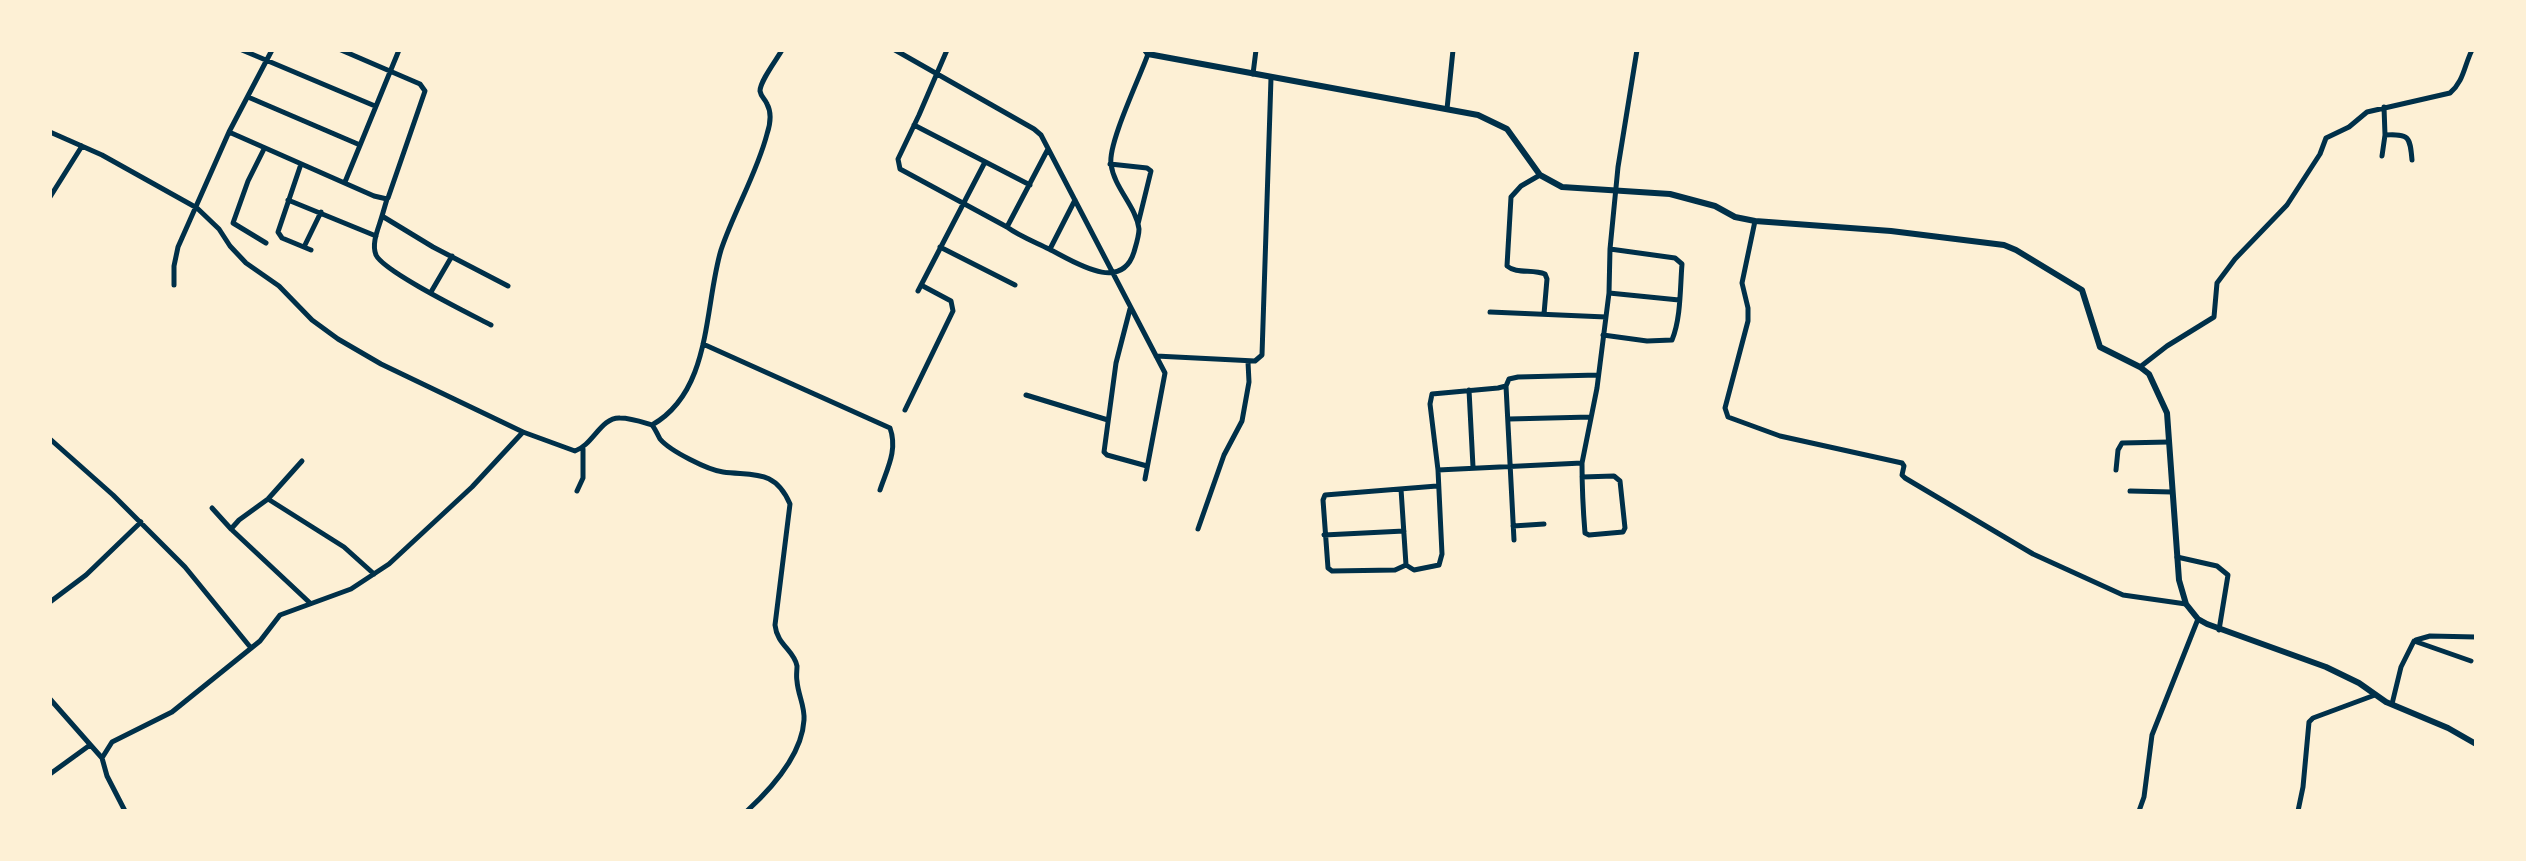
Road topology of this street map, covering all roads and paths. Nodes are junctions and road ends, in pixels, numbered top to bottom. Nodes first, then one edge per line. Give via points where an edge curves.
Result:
1 (242, 50) edge
2 (272, 50) edge
3 (342, 50) edge
4 (399, 50) edge
5 (782, 50) edge
6 (895, 50) edge
7 (946, 50) edge
8 (1256, 50) edge
9 (1453, 50) edge
10 (1637, 50) edge
11 (2472, 50) edge
12 (1147, 52) edge
13 (266, 60) junction
14 (390, 72) junction
15 (937, 73) junction
16 (1253, 74) junction
17 (1271, 78) junction
18 (248, 97) junction
19 (376, 106) junction
20 (2384, 106) junction
21 (1448, 109) junction
22 (914, 125) junction
23 (50, 132) edge
24 (229, 132) junction
25 (2385, 134) junction
26 (360, 144) junction
27 (82, 146) junction
28 (264, 149) junction
29 (1048, 149) junction
30 (2382, 156) dead end
31 (2412, 160) dead end
32 (985, 162) junction
33 (302, 164) junction
34 (1110, 164) junction
35 (1540, 175) junction
36 (344, 182) junction
37 (1030, 186) junction
38 (1616, 189) junction
39 (50, 197) edge
40 (388, 199) junction
41 (288, 200) junction
42 (1075, 200) junction
43 (964, 204) junction
44 (197, 208) junction
45 (321, 212) junction
46 (382, 216) junction
47 (1754, 221) junction
48 (1138, 225) junction
49 (1008, 227) junction
50 (376, 236) junction
51 (266, 243) dead end
52 (940, 247) junction
53 (1050, 249) junction
54 (1610, 249) junction
55 (452, 256) junction
56 (1112, 272) junction
57 (174, 285) dead end
58 (1015, 285) dead end
59 (508, 286) dead end
60 (431, 292) junction
61 (1610, 293) junction
62 (1678, 300) junction
63 (1130, 308) junction
64 (1490, 312) dead end
65 (1544, 314) junction
66 (1606, 317) junction
67 (491, 325) dead end
68 (1604, 335) junction
69 (703, 344) junction
70 (1156, 356) junction
71 (1248, 361) junction
72 (2140, 367) junction
73 (1598, 375) junction
74 (1506, 386) junction
75 (1468, 390) junction
76 (1026, 395) dead end
77 (904, 410) dead end
78 (1591, 417) junction
79 (1108, 420) junction
80 (1508, 420) junction
81 (652, 425) junction
82 (523, 432) junction
83 (50, 438) edge
84 (2169, 442) junction
85 (583, 449) junction
86 (302, 461) dead end
87 (1582, 462) junction
88 (1148, 466) junction
89 (1510, 466) junction
90 (1472, 468) junction
91 (1438, 470) junction
92 (2116, 470) dead end
93 (1582, 477) junction
94 (1145, 478) dead end
95 (1437, 486) junction
96 (1401, 489) junction
97 (880, 490) dead end
98 (577, 491) dead end
99 (2130, 491) dead end
100 (2172, 492) junction
101 (268, 499) junction
102 (212, 508) dead end
103 (141, 522) junction
104 (1544, 524) dead end
105 (1513, 526) junction
106 (1198, 528) dead end
107 (231, 529) junction
108 (1404, 530) junction
109 (1324, 534) junction
110 (1514, 540) dead end
111 (2177, 557) junction
112 (1406, 565) junction
113 (374, 574) junction
114 (50, 602) edge
115 (311, 604) junction
116 (2186, 604) junction
117 (2198, 619) junction
118 (2219, 630) junction
119 (2476, 637) edge
120 (2414, 641) junction
121 (251, 648) junction
122 (2471, 661) dead end
123 (2374, 695) junction
124 (50, 699) edge
125 (2392, 704) junction
126 (2476, 744) edge
127 (90, 745) junction
128 (102, 758) junction
129 (50, 774) edge
130 (125, 811) edge
131 (747, 811) edge
132 (2139, 811) edge
133 (2298, 811) edge

1 - 13 street
2 - 13 street
3 - 14 street
4 - 14 street
5 - 69 street via 761,86 770,112 766,137 722,248
6 - 15 street
7 - 15 street
8 - 16 street
9 - 21 street
10 - 38 street
11 - 20 street via 2450,93
12 - 16 street
12 - 34 street
13 - 18 street
13 - 19 street
14 - 19 street
14 - 40 street via 425,91
15 - 22 street
15 - 29 street via 1034,129
16 - 17 street
17 - 21 street
17 - 71 street via 1264,339 1260,358
18 - 24 street
18 - 26 street
19 - 26 street
20 - 25 street
20 - 72 street via 2326,138 2288,205 2217,283 2214,317
21 - 35 street via 1506,130
22 - 32 street
22 - 43 street via 899,166
23 - 27 street
24 - 28 street
24 - 44 street
25 - 30 street
25 - 31 street via 2406,137
26 - 36 street
27 - 39 street
27 - 44 street
28 - 33 street
28 - 51 street via 233,223
29 - 37 street
29 - 42 street
32 - 37 street
32 - 43 street
33 - 36 street
33 - 41 street
34 - 48 street
34 - 48 street via 1152,171
35 - 38 street via 1562,187
35 - 65 street via 1511,197 1507,266 1545,274
36 - 40 street
37 - 49 street
38 - 47 street via 1670,194
38 - 54 street
40 - 46 street
41 - 45 street
41 - 45 street via 278,234 308,249
42 - 53 street
42 - 56 street
43 - 49 street
43 - 52 street
44 - 57 street via 178,247
44 - 82 street via 246,262 338,339
45 - 50 street
46 - 50 street
46 - 55 street
47 - 72 street via 1892,231 2016,250 2082,290 2100,348
47 - 116 street via 1742,283 1748,321 1726,416 1780,436 1902,463 1905,478 2032,554 2123,595
48 - 56 street via 1131,261
49 - 53 street
50 - 60 street via 377,257
52 - 58 street
52 - 77 street via 919,288 951,301 954,312
53 - 56 street
54 - 61 street
54 - 62 street via 1677,258
55 - 59 street
55 - 60 street
56 - 63 street
60 - 67 street
61 - 62 street
61 - 66 street
62 - 68 street via 1672,340
63 - 70 street
63 - 79 street
64 - 65 street
65 - 66 street
66 - 68 street
68 - 73 street
69 - 81 street via 678,403
69 - 97 street via 890,428 894,451
70 - 71 street
70 - 88 street via 1166,377
71 - 106 street via 1242,421
72 - 84 street via 2167,413
73 - 74 street via 1518,376
73 - 78 street
74 - 75 street
74 - 80 street
75 - 90 street
75 - 91 street via 1431,396
76 - 79 street
78 - 80 street
78 - 87 street
79 - 88 street via 1105,454
80 - 89 street
81 - 85 street via 612,418
81 - 131 street via 672,449 714,470 766,478 790,504 775,625 794,657 804,726 798,748
82 - 85 street
82 - 113 street
83 - 103 street
84 - 92 street via 2122,444
84 - 100 street
85 - 98 street
86 - 101 street
87 - 89 street
87 - 93 street
88 - 94 street
89 - 90 street
89 - 105 street
90 - 91 street
91 - 95 street
93 - 93 street via 1586,534 1623,532 1620,481
95 - 96 street
95 - 112 street via 1441,562 1414,570
96 - 108 street
96 - 109 street via 1326,496
99 - 100 street
100 - 111 street
101 - 107 street
101 - 113 street
102 - 107 street
103 - 114 street
103 - 121 street
104 - 105 street
105 - 110 street
107 - 115 street
108 - 109 street
108 - 112 street
109 - 112 street via 1332,570
111 - 116 street
111 - 118 street via 2228,575
113 - 115 street
115 - 121 street via 280,614
116 - 117 street
117 - 118 street
117 - 132 street via 2152,735
118 - 123 street via 2344,674
119 - 120 street
120 - 122 street
120 - 125 street
121 - 128 street via 172,712 112,742
123 - 125 street
123 - 133 street via 2309,722
124 - 127 street
125 - 126 street
127 - 128 street
127 - 129 street
128 - 130 street

